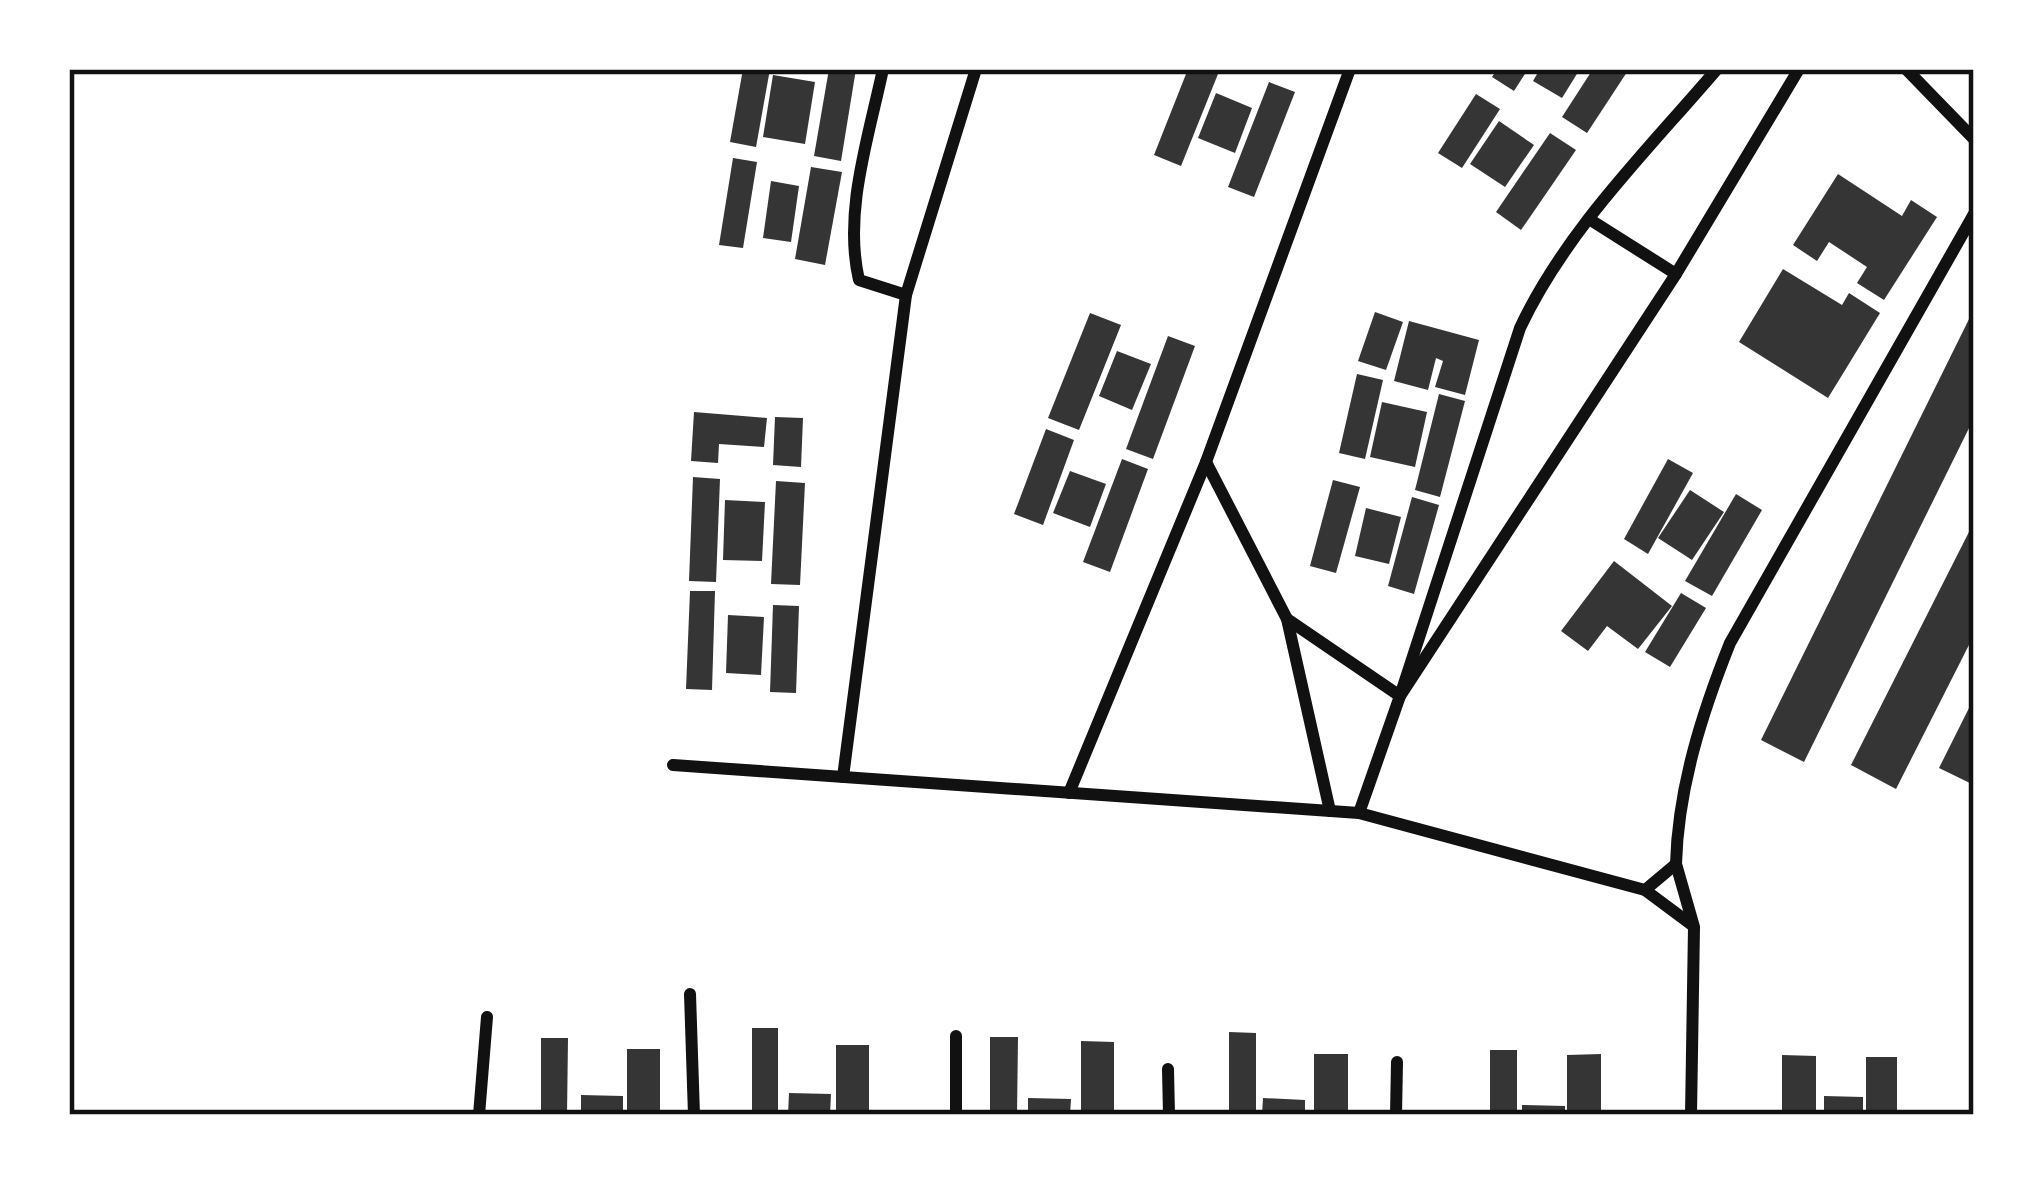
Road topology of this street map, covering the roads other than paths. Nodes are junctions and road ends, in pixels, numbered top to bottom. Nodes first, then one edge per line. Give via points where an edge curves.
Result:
1 (883, 69) edge
2 (976, 69) edge
3 (1350, 69) edge
4 (1717, 69) edge
5 (1799, 69) edge
6 (1906, 69) edge
7 (1974, 139) edge
8 (1974, 214) edge
9 (1588, 219) junction
10 (1676, 274) junction
11 (906, 295) junction
12 (1206, 462) junction
13 (1287, 619) junction
14 (1400, 697) junction
15 (673, 765) dead end
16 (843, 777) junction
17 (1069, 793) junction
18 (1330, 811) junction
19 (1359, 813) junction
20 (1676, 863) junction
21 (1645, 890) junction
22 (1694, 927) junction
23 (690, 994) dead end
24 (487, 1017) dead end
25 (956, 1036) dead end
26 (1397, 1062) dead end
27 (1168, 1069) dead end
28 (479, 1115) edge
29 (694, 1115) edge
30 (956, 1115) edge
31 (1169, 1115) edge
32 (1396, 1115) edge
33 (1690, 1115) edge

1 - 11 street via 853,253 859,280
2 - 11 street
3 - 12 street
4 - 9 street
5 - 10 street
6 - 7 street
8 - 20 street via 1730,644 1702,712 1677,818
9 - 10 street
9 - 14 street via 1520,328
10 - 14 street
11 - 16 street
12 - 13 street
12 - 17 street
13 - 14 street
13 - 18 street
14 - 19 street
15 - 16 street
16 - 17 street
17 - 18 street
18 - 19 street
19 - 21 street
20 - 21 street
20 - 22 street
21 - 22 street
22 - 33 street
23 - 29 street
24 - 28 street
25 - 30 street
26 - 32 street
27 - 31 street

